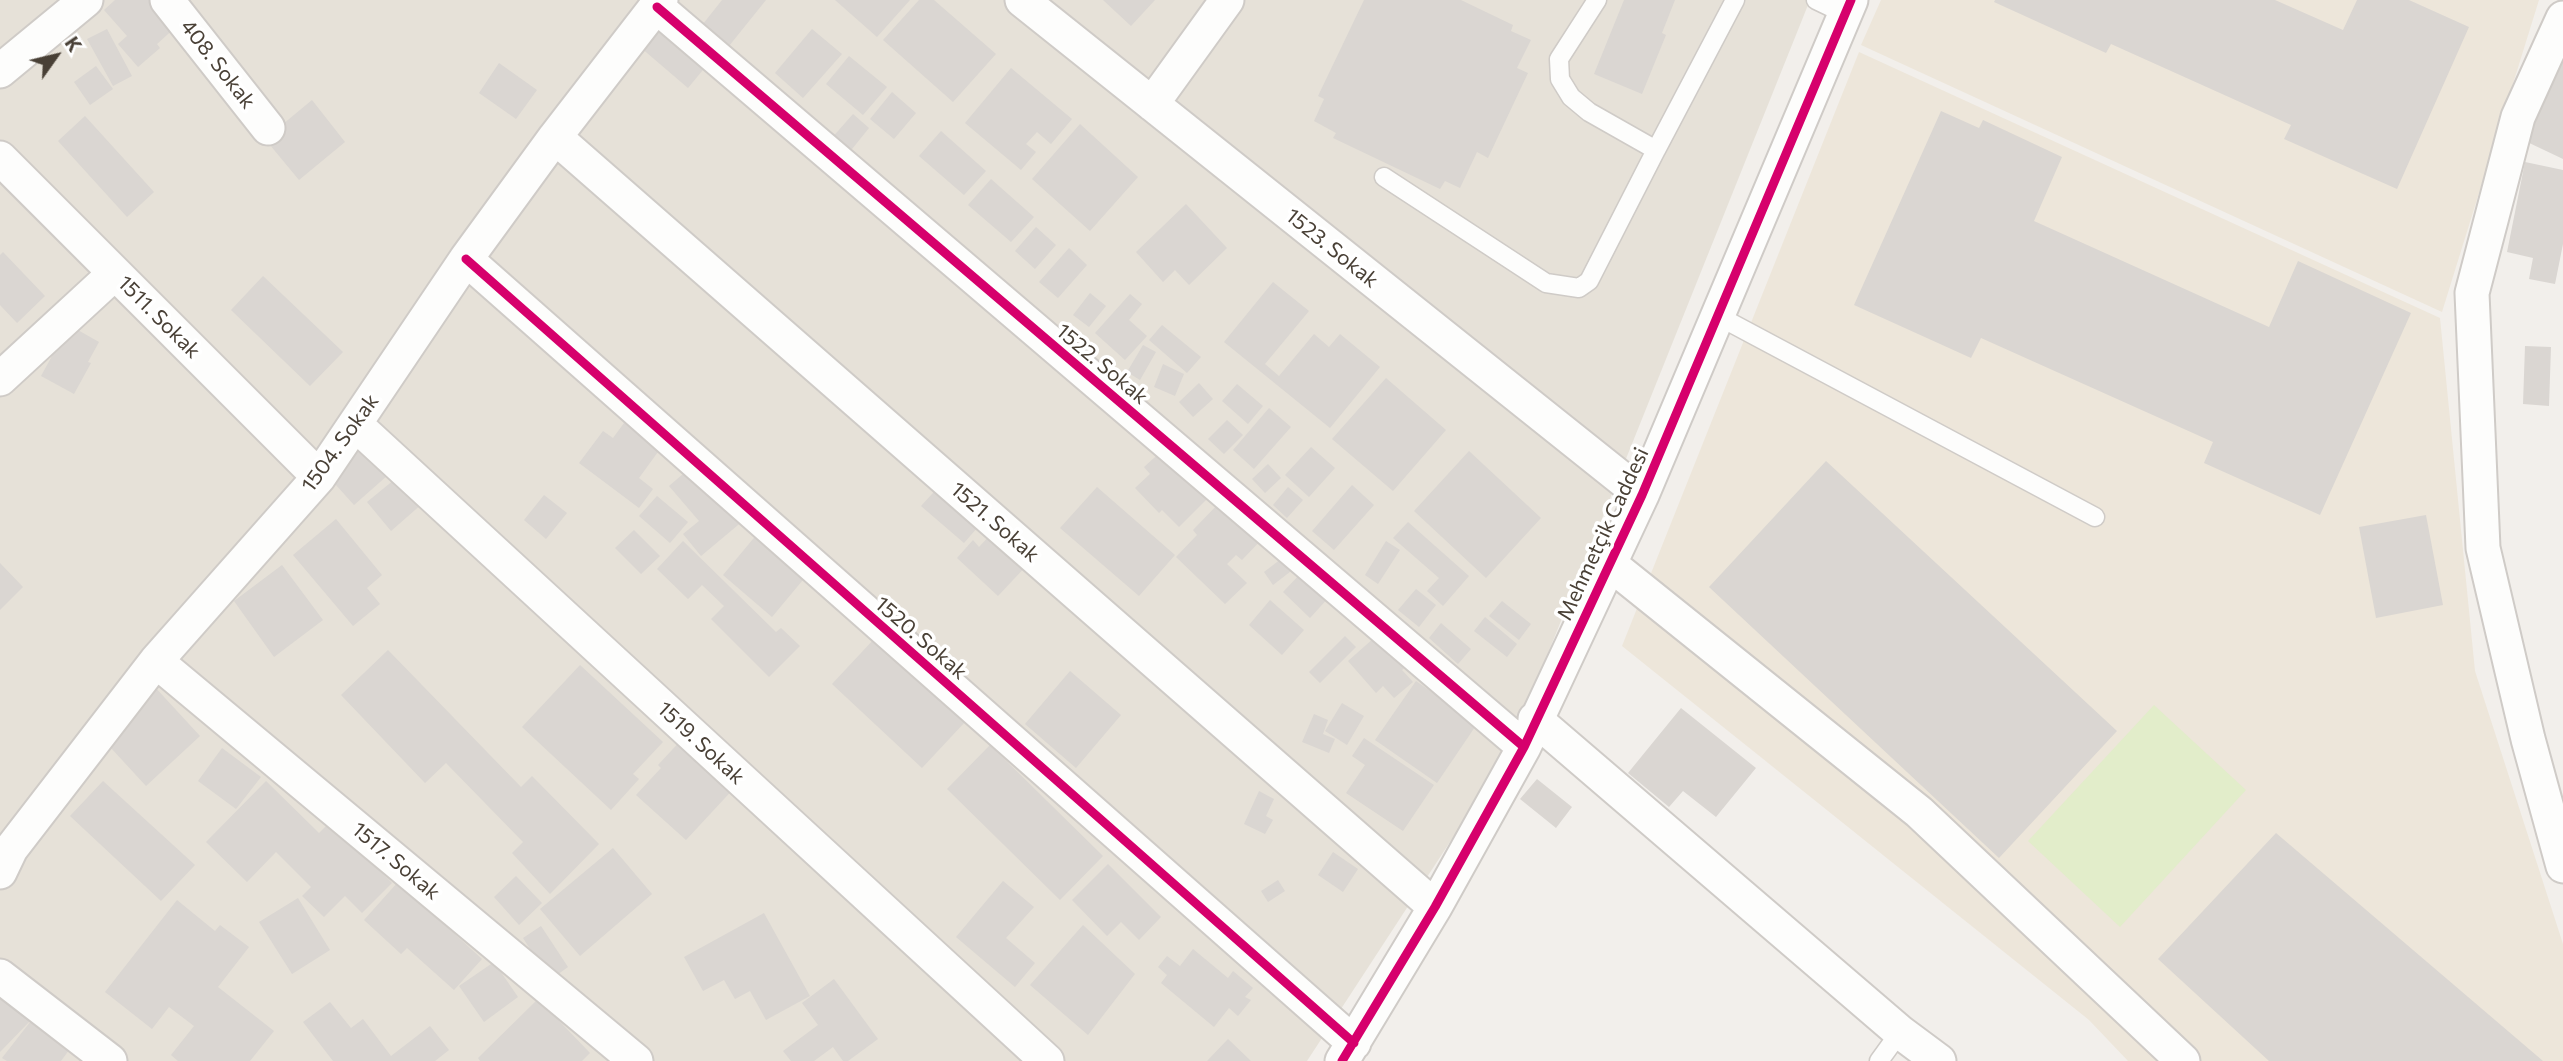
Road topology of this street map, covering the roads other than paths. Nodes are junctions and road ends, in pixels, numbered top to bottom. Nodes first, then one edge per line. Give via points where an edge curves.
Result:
1 (86, 0) edge
2 (167, 0) edge
3 (1022, 0) edge
4 (1227, 0) edge
5 (1597, 0) edge
6 (1735, 0) edge
7 (659, 3) edge
8 (1837, 5) edge
9 (2563, 18) edge
10 (0, 71) edge
11 (1152, 104) junction
12 (268, 128) dead end
13 (555, 137) junction
14 (1656, 149) junction
15 (0, 158) edge
16 (1384, 177) dead end
17 (466, 259) junction
18 (115, 273) junction
19 (1718, 316) junction
20 (0, 379) edge
21 (355, 425) junction
22 (319, 477) junction
23 (1643, 495) junction
24 (2095, 517) dead end
25 (1610, 564) junction
26 (156, 661) junction
27 (1530, 733) junction
28 (4, 853) edge
29 (2563, 866) edge
30 (1435, 907) junction
31 (0, 976) edge
32 (1900, 1032) junction
33 (1348, 1052) edge
34 (110, 1061) edge
35 (636, 1061) edge
36 (1046, 1061) edge
37 (1879, 1061) edge
38 (1939, 1061) edge
39 (2183, 1061) edge

1 - 10 street
2 - 12 street, 408. Sokak
3 - 11 street, 1523. Sokak
4 - 11 street
5 - 14 lane via 1559,59 1560,79 1571,97 1589,112
6 - 14 lane
7 - 13 street, 1504. Sokak
7 - 27 street, 1522. Sokak
8 - 19 street, Mehmetçik Caddesi
9 - 29 street via 2518,117 2472,293 2483,548
11 - 23 street, 1523. Sokak
13 - 17 street, 1504. Sokak
13 - 30 street, 1521. Sokak
14 - 16 lane via 1589,281 1579,288 1546,283
15 - 18 street, 1511. Sokak
17 - 21 street, 1504. Sokak
17 - 33 street, 1520. Sokak
18 - 20 street
18 - 22 street, 1511. Sokak
19 - 23 street, Mehmetçik Caddesi
19 - 24 lane
21 - 22 street, 1504. Sokak
21 - 36 street, 1519. Sokak
22 - 26 street, 1504. Sokak
23 - 25 street, Mehmetçik Caddesi
25 - 27 street, Mehmetçik Caddesi
25 - 39 street via 1919,812
26 - 28 street, 1504. Sokak
26 - 35 street, 1517. Sokak
27 - 30 street, Mehmetçik Caddesi
27 - 32 street, 1522. Sokak
30 - 33 street, Mehmetçik Caddesi
31 - 34 street
32 - 37 lane
32 - 38 street, 1522. Sokak

